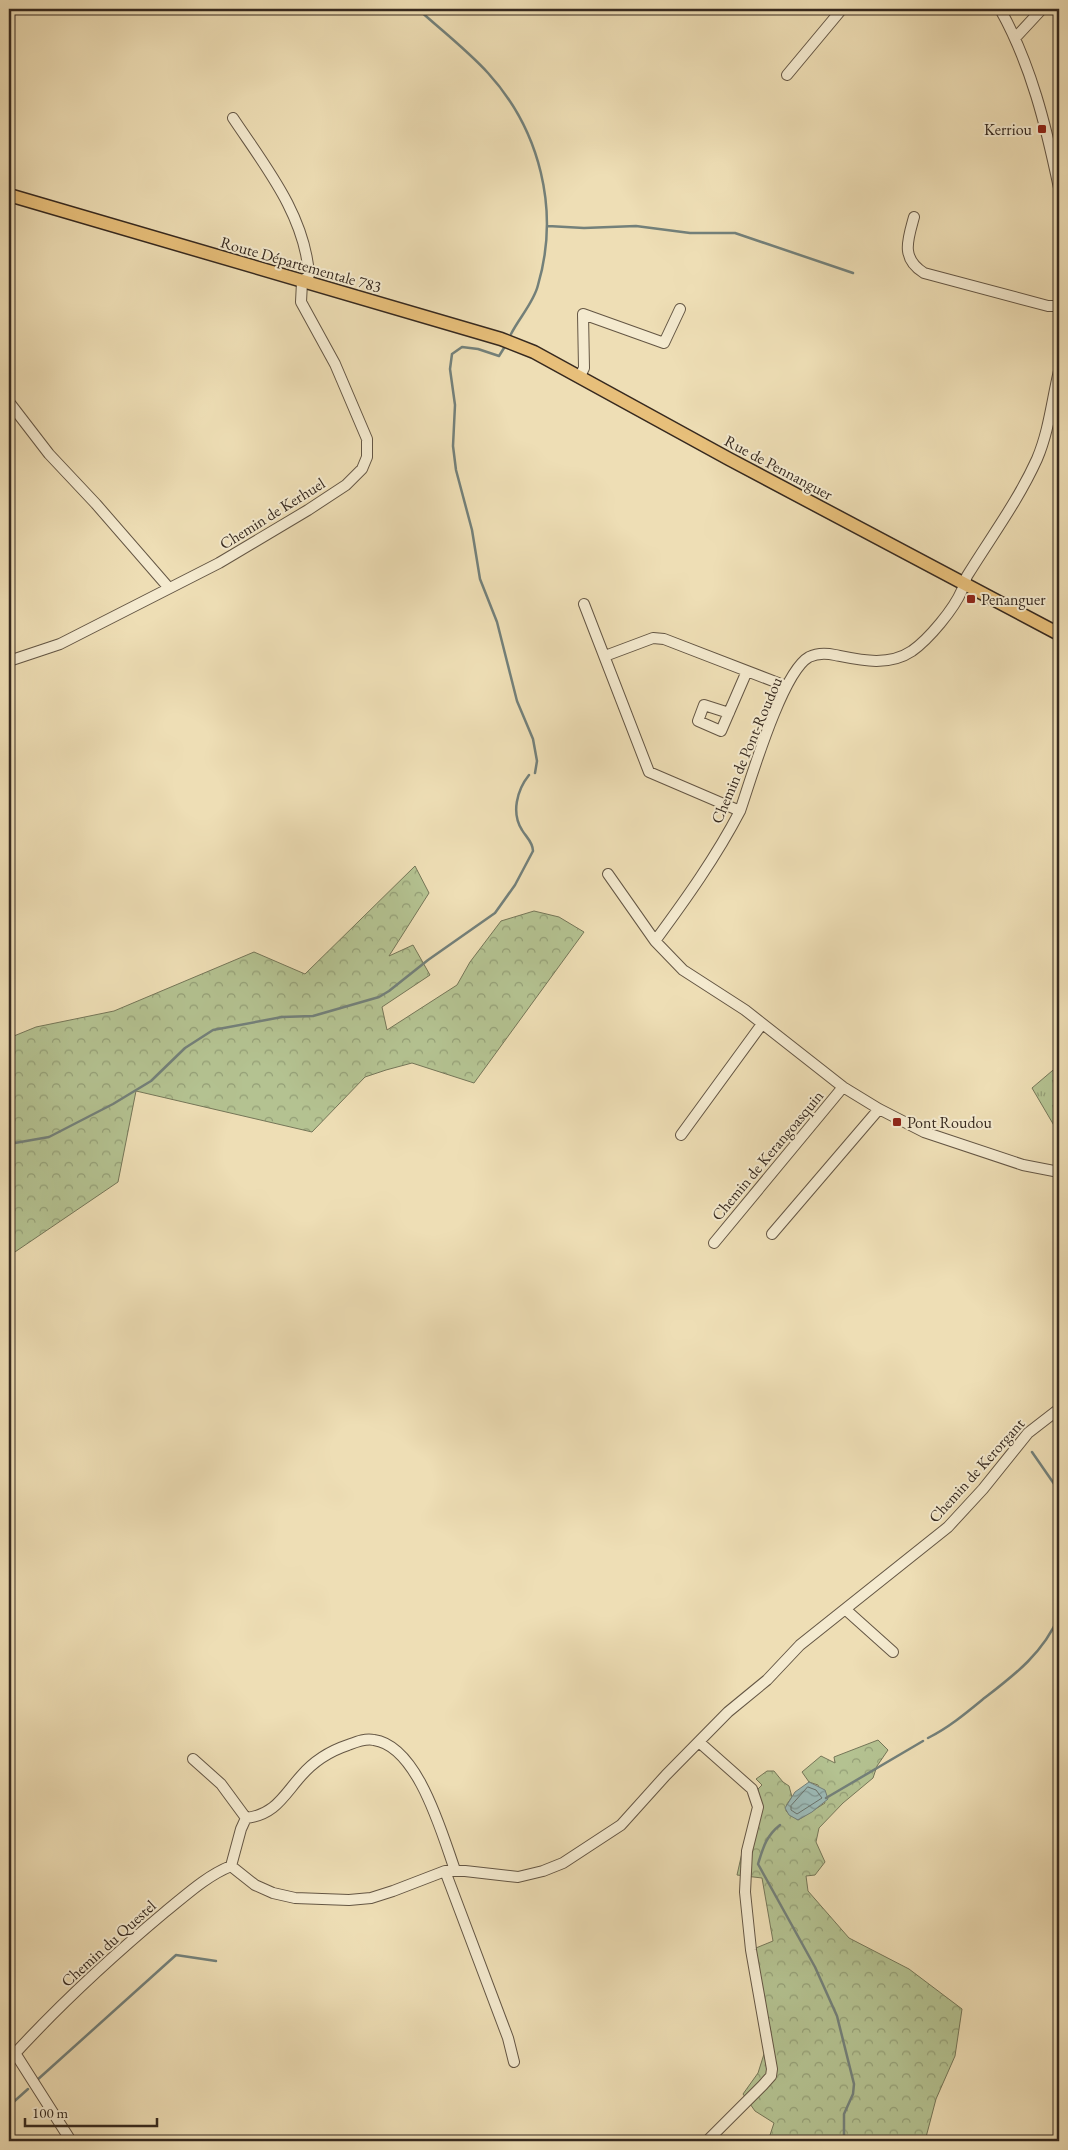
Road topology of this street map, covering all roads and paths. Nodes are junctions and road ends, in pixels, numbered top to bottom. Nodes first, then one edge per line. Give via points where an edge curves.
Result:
1 (842, 9) edge
2 (1000, 9) edge
3 (1042, 9) edge
4 (1016, 37) junction
5 (787, 75) dead end
6 (233, 118) dead end
7 (1059, 136) edge
8 (1048, 138) junction
9 (1059, 188) edge
10 (9, 195) edge
11 (914, 216) dead end
12 (302, 282) junction
13 (1059, 306) edge
14 (680, 309) dead end
15 (1059, 371) edge
16 (580, 376) junction
17 (9, 402) edge
18 (965, 583) junction
19 (169, 588) junction
20 (584, 604) dead end
21 (1059, 634) edge
22 (605, 656) junction
23 (9, 661) edge
24 (747, 671) junction
25 (786, 686) junction
26 (729, 713) dead end
27 (740, 811) junction
28 (608, 874) dead end
29 (655, 941) junction
30 (762, 1024) junction
31 (843, 1087) junction
32 (878, 1109) junction
33 (682, 1135) dead end
34 (1059, 1172) edge
35 (772, 1234) dead end
36 (714, 1242) dead end
37 (1059, 1409) edge
38 (845, 1609) junction
39 (893, 1652) dead end
40 (746, 1688) dead end
41 (743, 1699) junction
42 (699, 1742) junction
43 (193, 1759) dead end
44 (246, 1818) junction
45 (231, 1866) junction
46 (450, 1871) junction
47 (12, 2056) edge
48 (514, 2062) dead end
49 (71, 2141) edge
50 (707, 2141) edge

1 - 5 street
2 - 4 street
3 - 4 street
4 - 8 street
6 - 12 street, Chemin de Kerhuel via 284,194 308,252 309,275
7 - 8 street
8 - 9 street
10 - 12 main road, Route Départementale 783
11 - 13 street via 906,245 916,268 924,273 1048,306
12 - 16 main road, Route Départementale 783 via 502,339
12 - 19 street, Chemin de Kerhuel via 301,302 342,381 367,439 367,457 362,469 346,485 248,547
14 - 16 street via 664,343 583,314 584,368
15 - 18 street, Chemin de Pont-Roudou via 1037,458 1005,519
16 - 18 main road, Rue de Pennanguer via 729,459
17 - 19 street via 49,454
18 - 21 main road, Rue de Pennanguer
18 - 25 street, Chemin de Pont-Roudou via 935,628 911,652 871,662 824,653 808,657
19 - 23 street, Chemin de Kerhuel via 60,644
20 - 22 street
22 - 24 street via 653,638 664,639
22 - 27 street via 649,772
24 - 25 street
24 - 26 street
25 - 27 street, Chemin de Pont-Roudou
27 - 29 street, Chemin de Pont-Roudou via 716,854
28 - 29 street, Chemin de Kerangoasquin
29 - 30 street, Chemin de Kerangoasquin via 683,970
30 - 31 street, Chemin de Kerangoasquin
30 - 33 street
31 - 32 street, Chemin de Kerangoasquin
31 - 36 street, Chemin de Kerangoasquin
32 - 34 street, Chemin de Kerangoasquin via 938,1137 1023,1165
32 - 35 street
37 - 38 street, Chemin de Kerorgant via 1028,1434 984,1489 948,1527
38 - 39 street
38 - 41 street, Chemin de Kerorgant via 800,1645 767,1680
40 - 41 street
41 - 42 street, Chemin de Kerorgant
42 - 46 street via 621,1825 564,1863 518,1877
42 - 50 street via 752,1790 758,1807 747,1851 745,1892 751,1950 772,2069 771,2076 763,2085
43 - 44 street via 221,1784
44 - 45 street
44 - 46 street via 272,1810 301,1776 329,1753 352,1743 374,1740 391,1747 419,1779
45 - 46 street via 273,1893 294,1898 335,1900 371,1898
45 - 47 street, Chemin du Questel via 213,1875 143,1930
46 - 48 street
47 - 49 street

